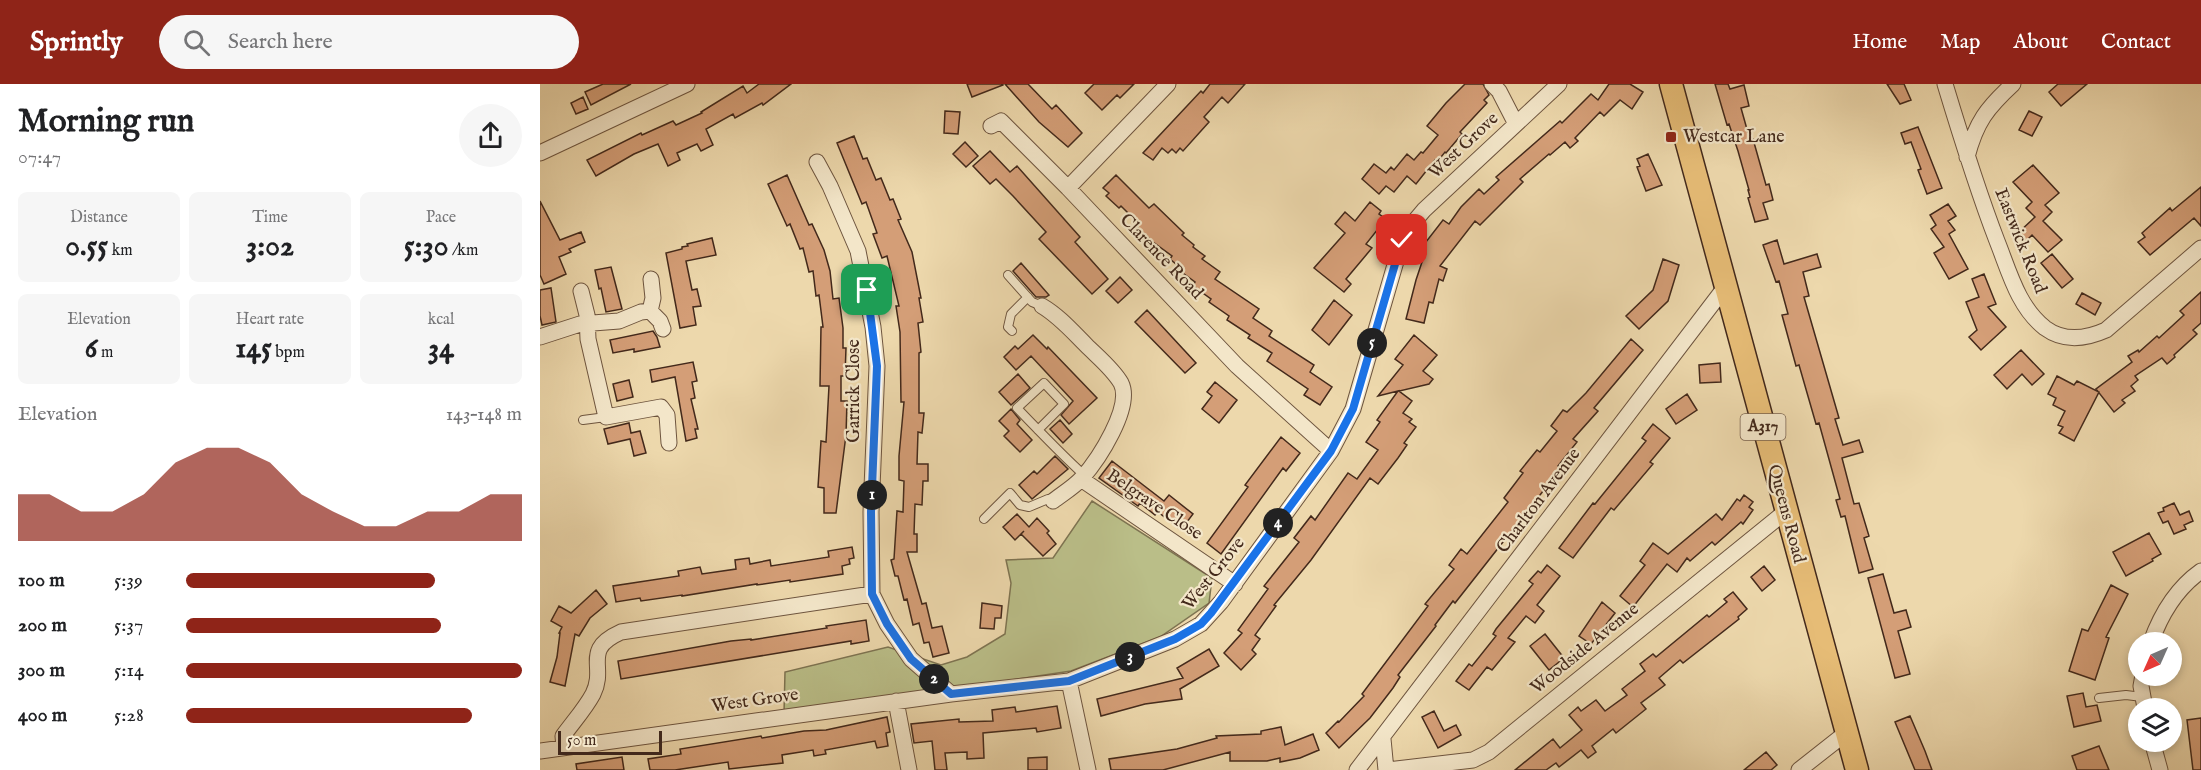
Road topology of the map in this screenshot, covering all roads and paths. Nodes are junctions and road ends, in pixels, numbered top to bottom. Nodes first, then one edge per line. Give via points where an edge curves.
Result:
1 (687, 84) edge
2 (1168, 84) edge
3 (1492, 84) edge
4 (1559, 84) edge
5 (1671, 84) edge
6 (1945, 84) edge
7 (2013, 84) edge
8 (1516, 124) junction
9 (991, 126) dead end
10 (540, 153) edge
11 (1967, 157) junction
12 (817, 162) dead end
13 (1068, 188) junction
14 (2201, 248) edge
15 (1008, 275) dead end
16 (651, 279) dead end
17 (1726, 286) junction
18 (581, 291) dead end
19 (1028, 297) junction
20 (1042, 306) joint
21 (650, 311) junction
22 (587, 324) junction
23 (663, 329) dead end
24 (1012, 331) dead end
25 (540, 337) edge
26 (606, 417) junction
27 (583, 420) dead end
28 (1038, 430) junction
29 (669, 443) dead end
30 (1331, 451) junction
31 (1082, 477) junction
32 (1053, 501) joint
33 (1785, 512) junction
34 (984, 519) dead end
35 (2201, 571) edge
36 (1235, 584) junction
37 (872, 594) junction
38 (2155, 632) edge
39 (1069, 681) junction
40 (951, 694) junction
41 (2099, 698) dead end
42 (2132, 698) edge
43 (896, 701) junction
44 (1846, 733) junction
45 (1383, 739) junction
46 (564, 747) junction
47 (540, 750) edge
48 (2155, 752) edge
49 (909, 770) edge
50 (1088, 770) edge
51 (1357, 770) edge
52 (1387, 770) edge
53 (1799, 770) edge
54 (1857, 770) edge
55 (2160, 770) edge

1 - 10 street
2 - 13 street
3 - 8 street
4 - 8 street, West Grove
5 - 17 main road, Queens Road / A317
6 - 11 street, Eastwick Road
7 - 11 street via 1977,126
8 - 30 street, West Grove via 1408,229 1353,409
9 - 13 street, Clarence Road via 1001,121
11 - 14 street, Eastwick Road via 2016,290 2033,317 2060,336 2092,336 2106,330
12 - 37 street, Garrick Close via 858,251 873,327 877,366
13 - 30 street, Clarence Road via 1238,366
15 - 19 lane
16 - 21 street
17 - 33 main road, Queens Road / A317
17 - 45 street, Charlton Avenue
18 - 22 street
19 - 20 lane
19 - 24 lane via 1011,314 1008,327
20 - 31 street, Belgrave Close via 1054,313 1122,384 1124,403 1119,419
21 - 22 street via 619,321
21 - 23 street
22 - 25 street
22 - 26 street
26 - 27 lane
26 - 29 street via 661,407 666,415
28 - 28 lane via 1017,408 1044,383 1064,404
28 - 31 lane
30 - 36 street, West Grove
31 - 32 street, Belgrave Close
31 - 36 street, Belgrave Close
32 - 34 lane via 1048,499 1029,507 1020,505 1010,493
33 - 44 main road, Queens Road / A317
33 - 52 street, Woodside Avenue via 1489,752 1473,760
35 - 38 street via 2188,580 2160,617
36 - 39 street, West Grove via 1201,624 1188,632
37 - 40 street, Garrick Close via 911,659
37 - 46 street via 609,637 597,653 598,683 563,736
39 - 40 street, West Grove
39 - 50 street
40 - 43 street, West Grove
41 - 42 lane
43 - 46 street, West Grove
43 - 49 street
44 - 53 street
44 - 54 main road, Queens Road / A317
45 - 51 street, Charlton Avenue
45 - 52 street
46 - 47 street, West Grove
48 - 55 street

